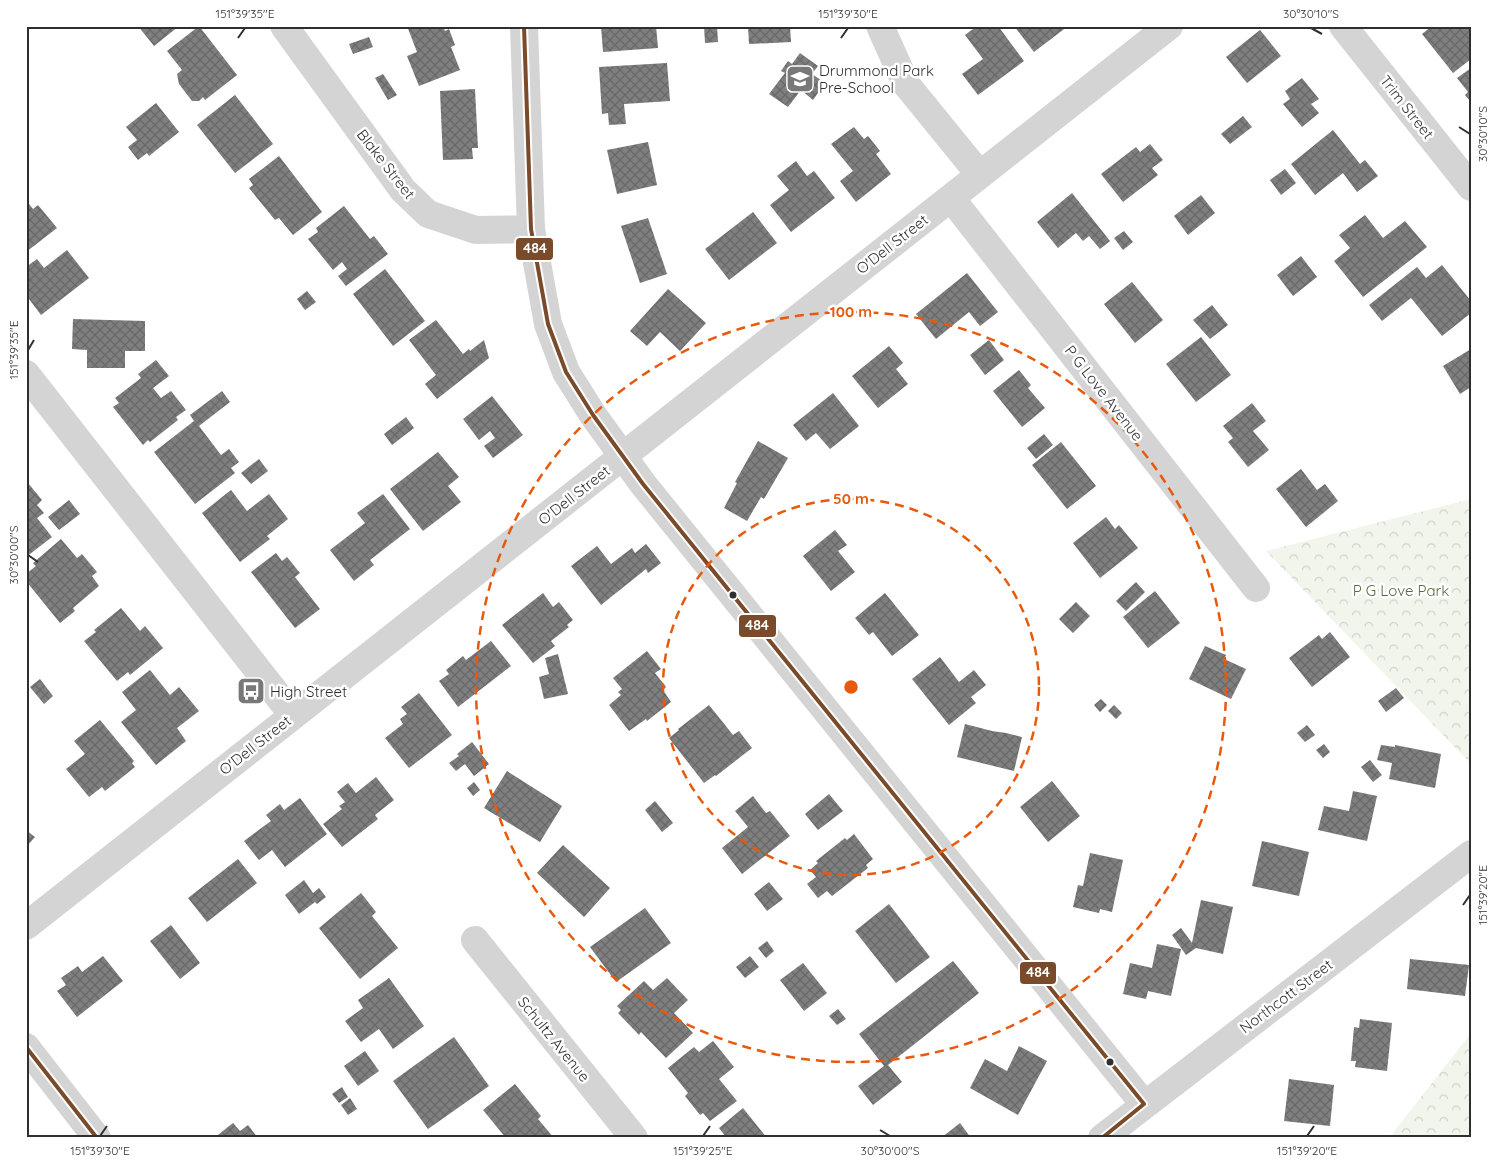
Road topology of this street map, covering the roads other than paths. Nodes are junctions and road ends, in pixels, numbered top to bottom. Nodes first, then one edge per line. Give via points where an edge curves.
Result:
1 (284, 26) edge
2 (524, 26) edge
3 (880, 26) edge
4 (1169, 26) edge
5 (1343, 26) edge
6 (980, 175) junction
7 (1471, 187) edge
8 (951, 198) junction
9 (531, 229) junction
10 (26, 374) edge
11 (623, 456) junction
12 (1256, 588) dead end
13 (293, 715) junction
14 (1471, 854) edge
15 (26, 926) edge
16 (475, 940) dead end
17 (26, 1047) edge
18 (1144, 1104) junction
19 (97, 1138) edge
20 (634, 1138) edge
21 (1102, 1138) edge

1 - 9 street, Blake Street via 403,190 428,214 476,230
2 - 9 street
3 - 6 street via 906,84
4 - 6 street, O'Dell Street
5 - 7 street, Trim Street
6 - 8 street, O'Dell Street
8 - 11 street, O'Dell Street
8 - 12 street, P G Love Avenue
9 - 11 street via 548,324 566,372 592,415
10 - 13 street
11 - 13 street, O'Dell Street
11 - 18 street
13 - 15 street, O'Dell Street
14 - 18 street, Northcott Street
16 - 20 street, Schultz Avenue
17 - 19 street
18 - 21 street, Northcott Street

